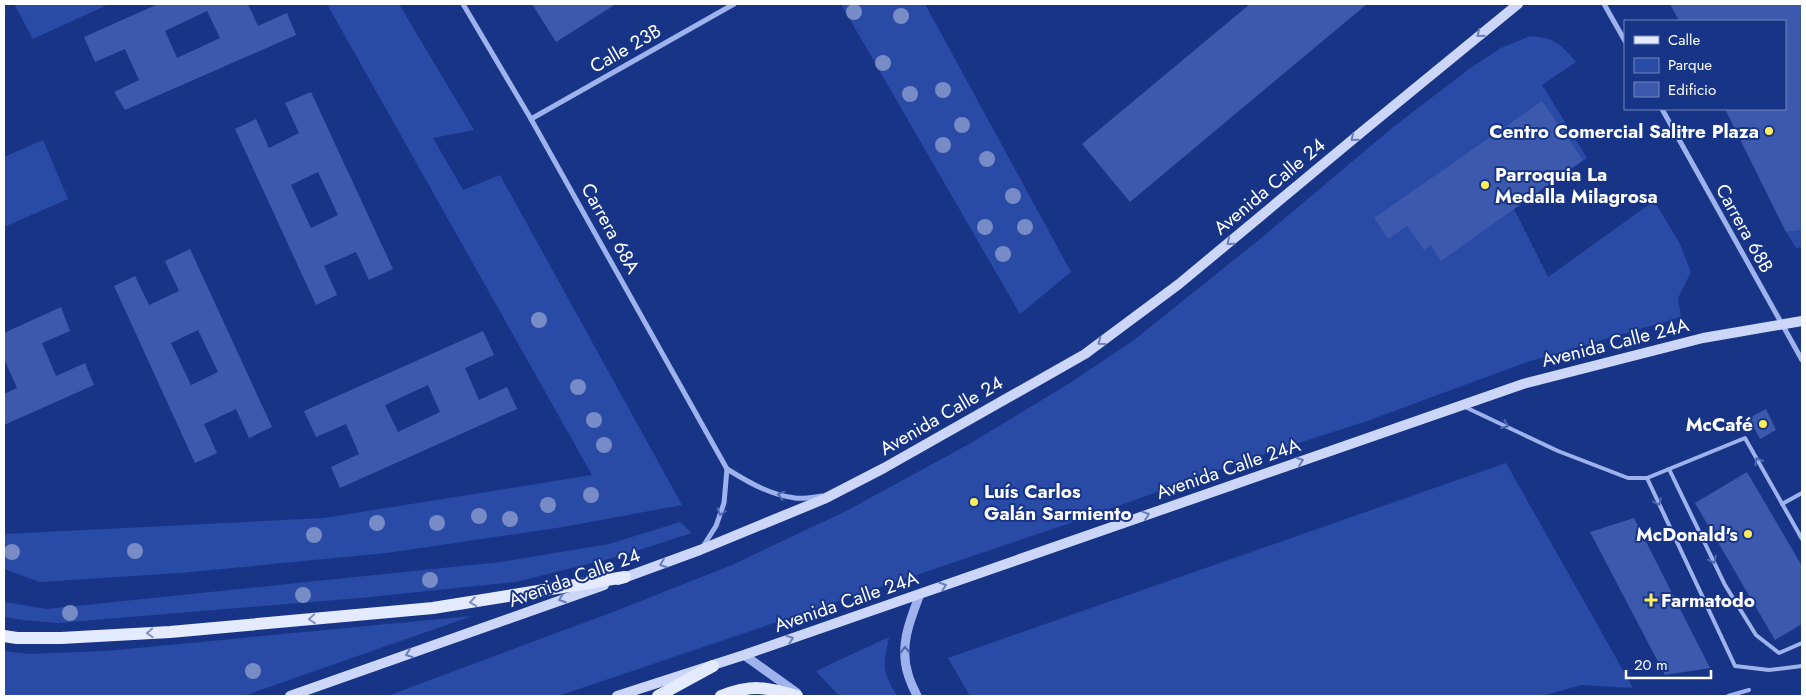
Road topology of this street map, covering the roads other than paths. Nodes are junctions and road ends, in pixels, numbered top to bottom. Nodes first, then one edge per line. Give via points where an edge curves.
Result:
1 (463, 4) edge
2 (734, 4) edge
3 (1518, 4) edge
4 (1604, 4) edge
5 (1624, 39) edge
6 (1663, 110) edge
7 (531, 119) junction
8 (1802, 321) edge
9 (1781, 324) junction
10 (1802, 360) edge
11 (1460, 405) junction
12 (727, 469) junction
13 (1669, 469) junction
14 (1647, 478) junction
15 (1802, 493) edge
16 (830, 495) junction
17 (1782, 504) junction
18 (1802, 539) edge
19 (700, 550) junction
20 (625, 577) junction
21 (920, 594) junction
22 (4, 636) edge
23 (1802, 643) edge
24 (744, 656) junction
25 (713, 666) junction
26 (1802, 666) edge
27 (1749, 690) dead end
28 (290, 696) edge
29 (617, 696) edge
30 (658, 696) edge
31 (721, 696) edge
32 (797, 696) edge
33 (801, 696) edge
34 (917, 696) edge
35 (1728, 696) edge

1 - 7 street, Carrera 68A
2 - 7 street, Calle 23B
3 -> 16 main road, Avenida Calle 24 via 1179,284 1085,354 884,468
4 - 5 street
6 - 9 street, Carrera 68B
7 - 12 street, Carrera 68A
8 - 9 main road, Avenida Calle 24A
9 - 10 street, Carrera 68B
9 - 11 main road, Avenida Calle 24A via 1703,338 1582,368
11 -> 14 lane via 1558,451 1619,475
21 -> 11 main road, Avenida Calle 24A
16 -> 12 street, Carrera 68A via 796,498 776,494
12 -> 19 street via 724,502 716,526
13 - 14 lane
17 -> 13 lane via 1745,438
13 -> 23 lane via 1725,585 1756,635 1779,653
14 -> 26 lane via 1735,666 1769,670
15 - 17 lane
16 - 19 main road, Avenida Calle 24
17 - 18 lane
19 -> 20 main road, Avenida Calle 24
20 -> 22 main road via 433,608 170,632 61,638
20 -> 28 main road, Avenida Calle 24
24 -> 21 main road, Avenida Calle 24A
34 -> 21 street via 907,674 904,646
24 - 25 main road, Avenida Calle 24A
24 - 33 street
25 - 29 main road, Avenida Calle 24A
25 - 30 main road
27 - 35 lane
31 - 32 main road via 753,688 769,688

